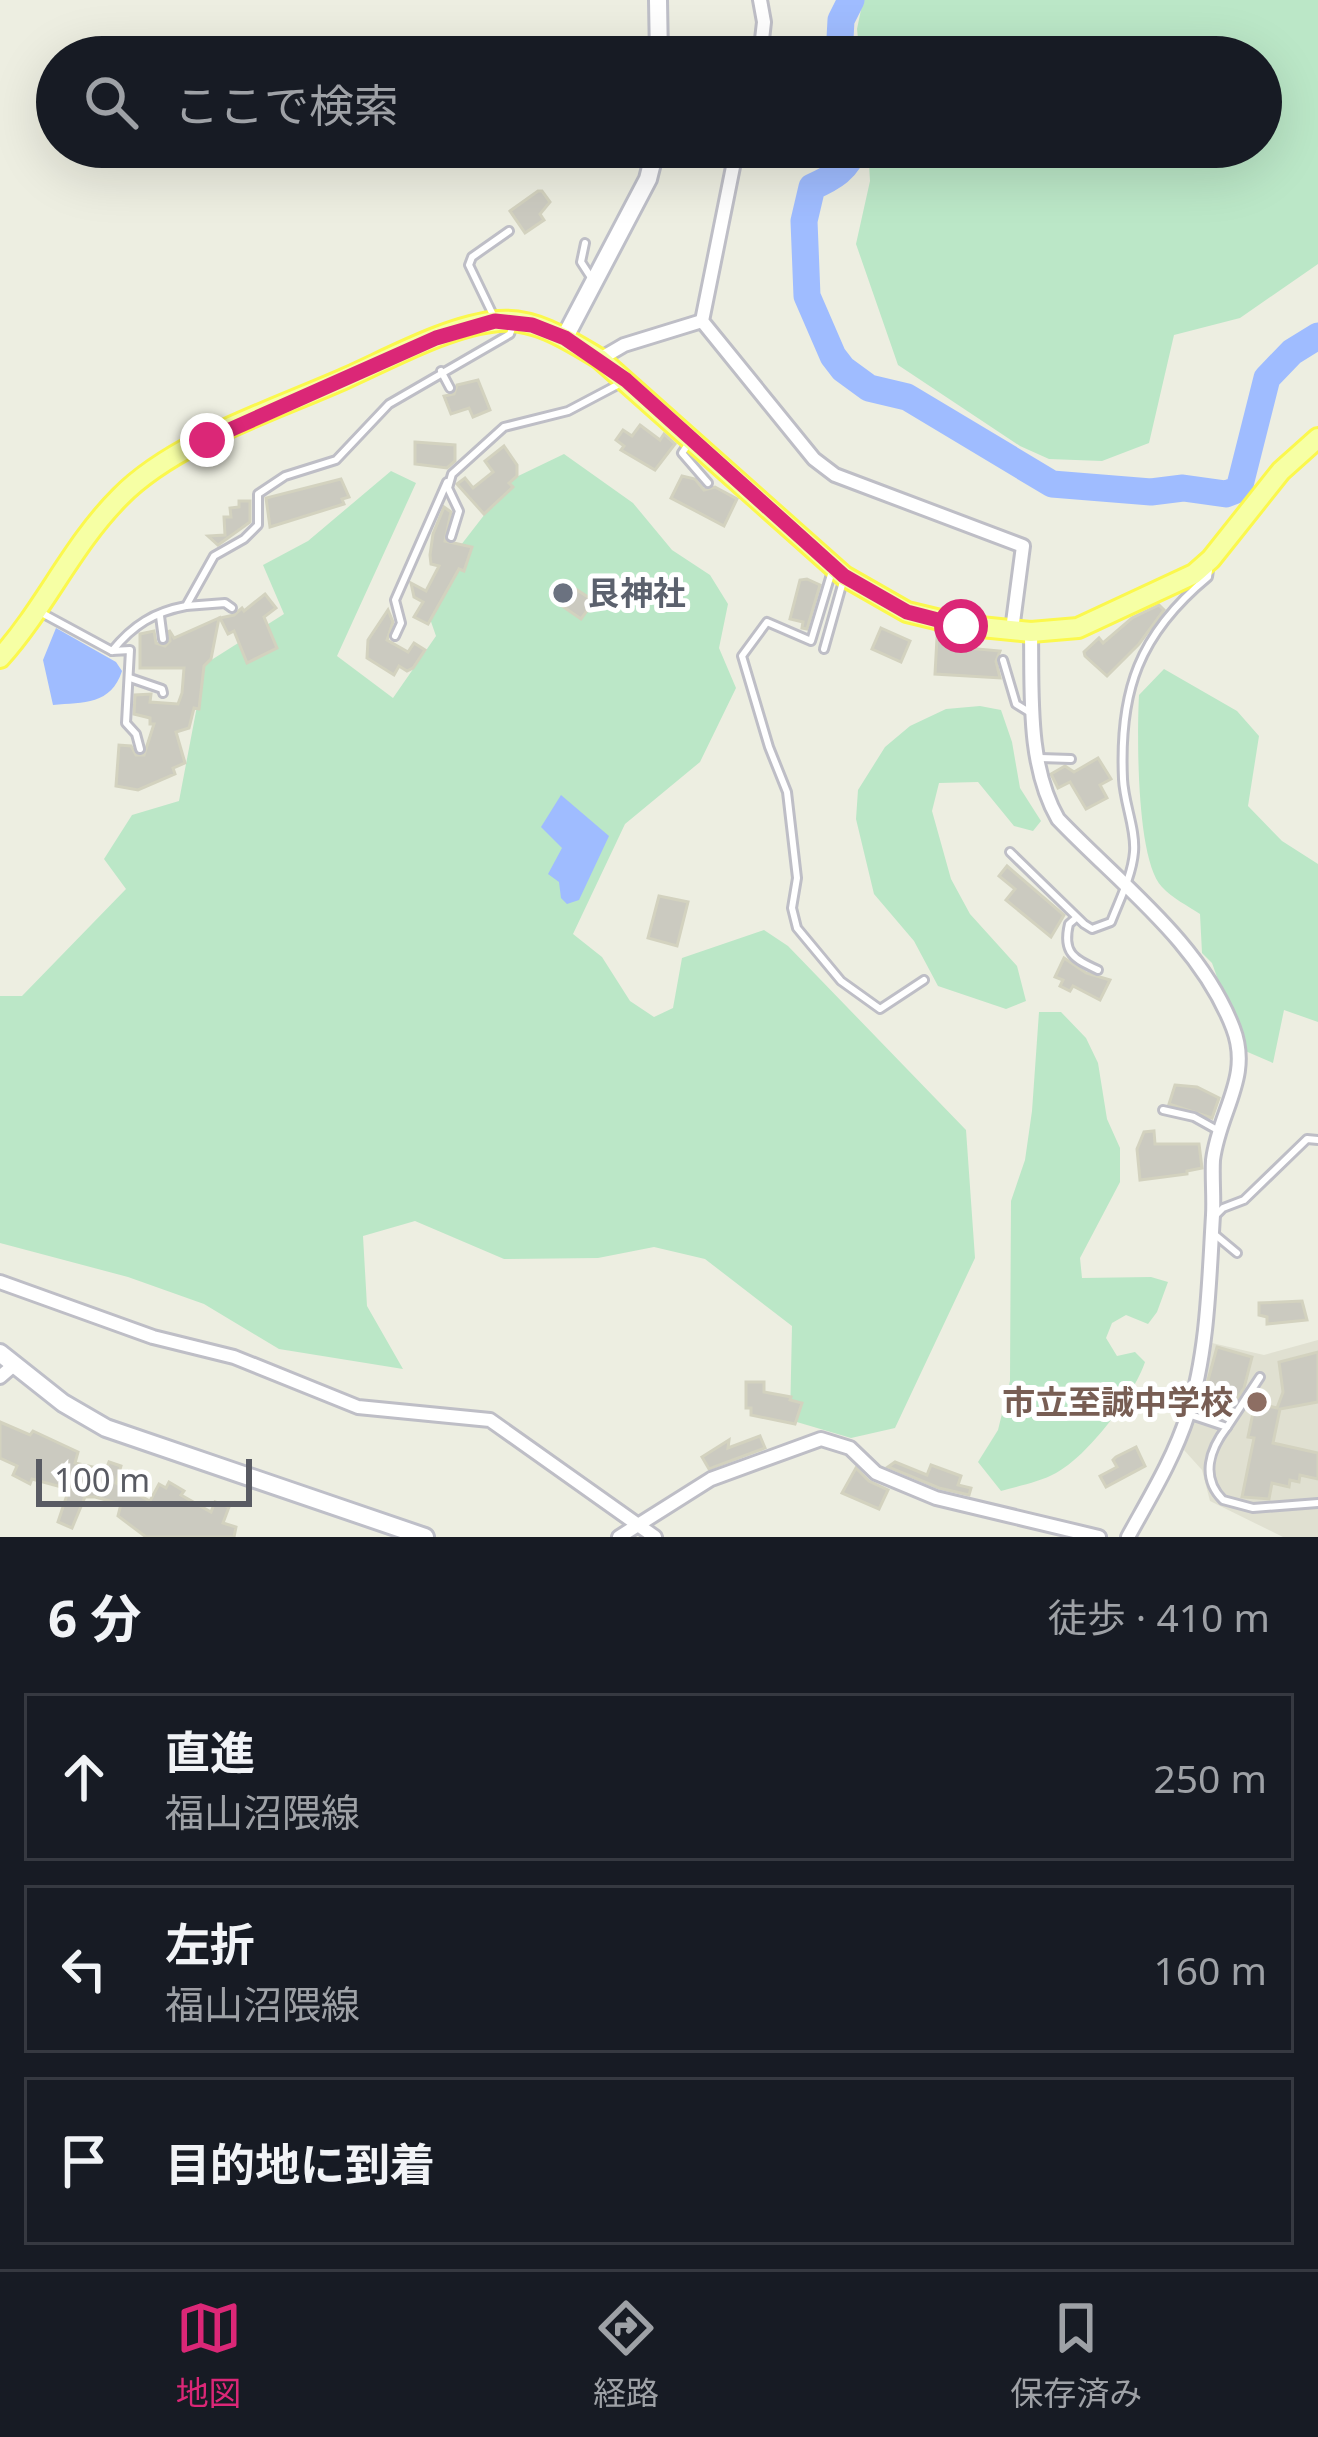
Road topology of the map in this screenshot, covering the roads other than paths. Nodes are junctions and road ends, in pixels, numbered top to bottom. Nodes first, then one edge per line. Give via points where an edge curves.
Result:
1 (658, 0) edge
2 (760, 0) edge
3 (659, 36) edge
4 (762, 36) edge
5 (651, 168) edge
6 (733, 168) edge
7 (509, 231) dead end
8 (585, 243) dead end
9 (594, 282) junction
10 (505, 321) junction
11 (702, 321) junction
12 (565, 338) junction
13 (600, 359) junction
14 (441, 371) junction
15 (626, 380) junction
16 (450, 388) dead end
17 (1318, 438) edge
18 (691, 440) junction
19 (452, 474) junction
20 (708, 483) dead end
21 (451, 537) dead end
22 (1210, 559) junction
23 (838, 572) junction
24 (186, 606) junction
25 (232, 608) dead end
26 (37, 610) junction
27 (160, 616) junction
28 (1021, 631) junction
29 (395, 636) dead end
30 (163, 639) dead end
31 (824, 650) dead end
32 (112, 651) junction
33 (0, 658) edge
34 (1003, 660) dead end
35 (130, 678) junction
36 (163, 693) dead end
37 (1032, 713) junction
38 (140, 749) dead end
39 (1040, 758) junction
40 (1071, 759) dead end
41 (1010, 852) dead end
42 (1125, 888) junction
43 (1076, 918) junction
44 (1098, 970) dead end
45 (924, 980) dead end
46 (1163, 1110) dead end
47 (1219, 1131) junction
48 (1318, 1140) edge
49 (1212, 1224) junction
50 (1237, 1253) dead end
51 (0, 1282) edge
52 (4, 1364) edge
53 (1260, 1377) dead end
54 (1188, 1414) junction
55 (1227, 1427) junction
56 (1318, 1504) edge
57 (637, 1525) junction
58 (424, 1537) edge
59 (619, 1537) edge
60 (655, 1537) edge
61 (1099, 1537) edge
62 (1128, 1537) edge

1 - 3 main road
2 - 4 street
5 - 9 main road
6 - 11 street
7 - 10 lane via 469,266
8 - 9 lane via 580,262
9 - 12 main road
10 - 12 main road
10 - 14 lane via 510,334
10 - 26 main road via 436,338 158,469 93,526
11 - 13 street
11 - 28 street via 835,475 1023,545
12 - 13 main road
13 - 15 main road
14 - 16 lane
14 - 24 lane via 389,404 336,460 259,494 258,525 214,556
15 - 18 main road
15 - 19 lane via 568,411 504,427
17 - 22 main road
18 - 20 lane via 682,453
18 - 23 main road
19 - 21 lane via 448,488 459,511
19 - 29 lane via 395,600
22 - 28 main road via 1078,628
22 - 42 lane via 1208,577 1183,597 1131,675 1123,782 1135,851
23 - 28 main road via 907,612
23 - 31 lane
23 - 45 lane via 811,641 767,622 742,656 787,792 797,878 792,908 813,951 880,1009
24 - 25 lane
24 - 27 lane
26 - 32 lane
26 - 33 main road
27 - 30 lane
27 - 32 lane via 129,629
28 - 37 street
32 - 35 lane via 130,650
34 - 37 lane via 1016,704
35 - 36 lane
35 - 38 lane via 126,723
37 - 39 street
39 - 40 lane
39 - 42 street via 1038,777 1058,819
41 - 43 lane
42 - 43 lane via 1103,927
42 - 47 street via 1202,967 1236,1034 1241,1072
43 - 44 lane via 1067,950
46 - 47 lane
47 - 49 street
48 - 49 lane via 1307,1139
49 - 50 lane
49 - 54 street
51 - 57 street via 233,1357 338,1402 490,1420
52 - 58 main road via 106,1428
53 - 55 lane
54 - 55 lane
54 - 62 street
55 - 56 lane via 1211,1447 1211,1483 1222,1500 1253,1508
57 - 59 street
57 - 60 street
57 - 61 street via 711,1479 821,1439 936,1498

